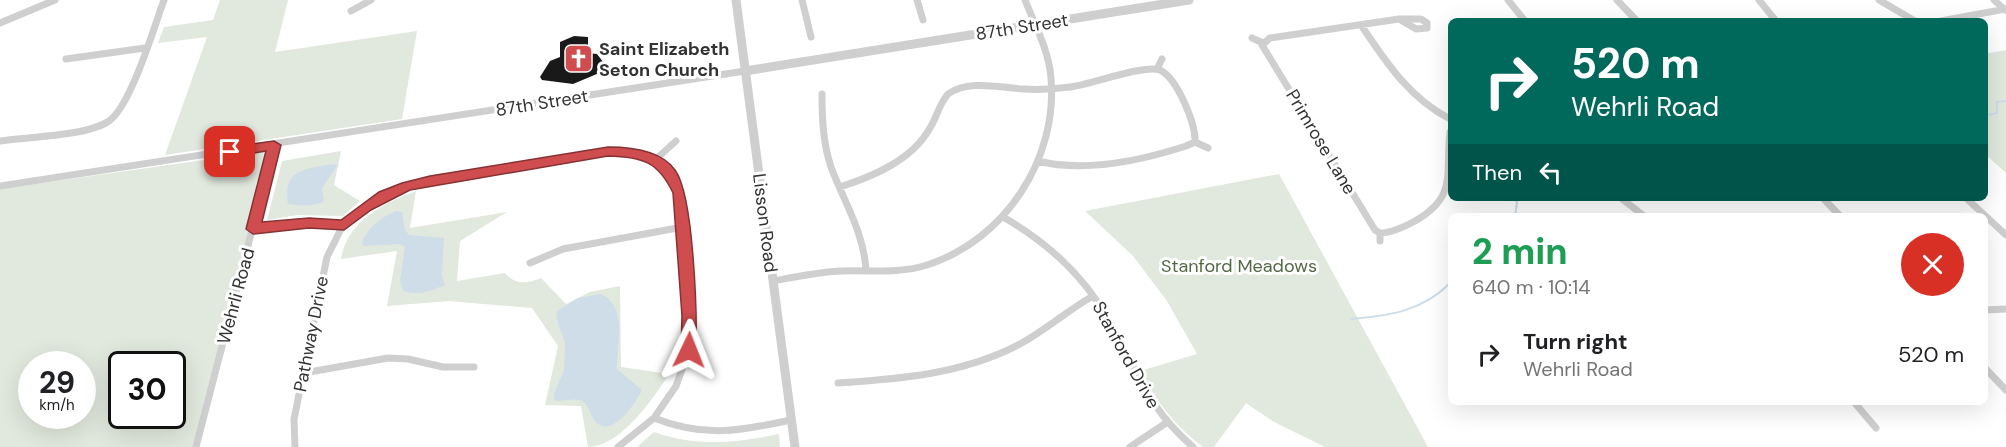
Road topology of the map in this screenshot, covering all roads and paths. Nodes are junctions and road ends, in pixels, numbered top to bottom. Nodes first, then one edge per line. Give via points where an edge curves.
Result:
1 (55, 0) edge
2 (164, 0) edge
3 (371, 0) edge
4 (736, 0) edge
5 (802, 0) edge
6 (917, 0) edge
7 (1025, 0) edge
8 (1189, 0) edge
9 (1508, 0) edge
10 (1617, 0) edge
11 (1759, 0) edge
12 (1879, 0) edge
13 (1994, 0) edge
14 (2005, 10) edge
15 (351, 11) dead end
16 (1523, 18) edge
17 (1634, 18) edge
18 (1774, 18) edge
19 (1910, 18) edge
20 (1958, 18) edge
21 (1400, 19) dead end
22 (923, 20) dead end
23 (0, 23) edge
24 (1035, 25) junction
25 (1361, 25) junction
26 (811, 37) dead end
27 (1252, 38) dead end
28 (1263, 43) junction
29 (145, 48) junction
30 (66, 59) dead end
31 (1162, 59) dead end
32 (1157, 69) junction
33 (746, 71) junction
34 (1051, 88) junction
35 (822, 94) dead end
36 (1448, 118) edge
37 (0, 141) edge
38 (676, 141) dead end
39 (1195, 142) junction
40 (274, 145) junction
41 (1208, 148) dead end
42 (655, 160) junction
43 (1038, 161) junction
44 (1448, 185) edge
45 (0, 186) edge
46 (840, 187) junction
47 (1625, 201) edge
48 (1826, 201) edge
49 (1969, 201) edge
50 (1640, 213) edge
51 (1837, 213) edge
52 (1982, 213) edge
53 (1003, 217) junction
54 (1988, 218) edge
55 (344, 225) junction
56 (683, 227) junction
57 (253, 229) junction
58 (2006, 235) edge
59 (530, 263) dead end
60 (866, 271) junction
61 (773, 281) junction
62 (1093, 296) junction
63 (2006, 309) edge
64 (1988, 310) edge
65 (474, 367) dead end
66 (1988, 371) edge
67 (304, 373) junction
68 (837, 383) dead end
69 (2006, 390) edge
70 (1857, 405) edge
71 (654, 418) junction
72 (791, 420) junction
73 (1166, 423) junction
74 (1876, 428) dead end
75 (196, 447) edge
76 (295, 447) edge
77 (618, 447) edge
78 (795, 447) edge
79 (1130, 447) edge
80 (1193, 447) edge

1 - 23 street
2 - 29 street
3 - 15 street
4 - 33 street, Lisson Road
5 - 26 street
6 - 22 street
7 - 24 street
8 - 24 street, 87th Street
9 - 16 street
10 - 17 street
11 - 18 street
12 - 19 street
13 - 14 street
14 - 20 street
21 - 25 street
24 - 33 street, 87th Street
24 - 34 street via 1048,62
25 - 28 street via 1270,38
25 - 36 street via 1406,88 1426,106
27 - 28 street
28 - 44 street, Primrose Lane via 1262,49 1380,237 1429,214 1439,205
29 - 30 street
29 - 37 street via 125,102 109,121
31 - 32 street
32 - 34 street via 1145,68 1098,82
32 - 39 street via 1172,81 1197,132
33 - 40 street, 87th Street
33 - 61 street, Lisson Road
34 - 43 street via 1048,128
34 - 46 street via 988,86 950,92 929,131 911,151 880,171
35 - 46 street via 824,137
38 - 42 street
39 - 41 street
39 - 43 street via 1178,150 1086,166
40 - 45 street, 87th Street
40 - 57 street, Wehrli Road
42 - 55 street via 608,152 423,182 375,200
42 - 56 street via 676,183
43 - 53 street
46 - 60 street via 861,233
47 - 50 street
48 - 51 street
49 - 52 street
53 - 60 street via 979,241 950,257 911,268
53 - 62 street, Stanford Drive via 1064,261
54 - 58 street
55 - 57 street via 309,223
55 - 67 street, Pathway Drive via 327,257
56 - 59 street via 563,249
56 - 71 street via 689,350 676,386
57 - 75 street, Wehrli Road
60 - 61 street via 825,272
61 - 72 street, Lisson Road
62 - 68 street via 1032,337 975,363 926,375
62 - 73 street, Stanford Drive via 1139,385
63 - 64 street
65 - 67 street via 443,367 388,358
66 - 69 street
67 - 76 street, Pathway Drive via 294,419
70 - 74 street
71 - 72 street via 688,431 716,434
71 - 77 street
72 - 78 street, Lisson Road
73 - 79 street
73 - 80 street, Stanford Drive

